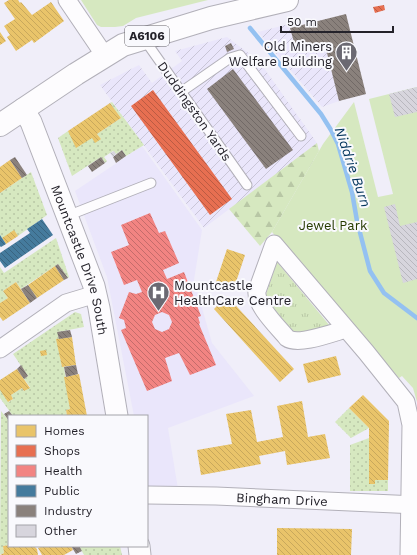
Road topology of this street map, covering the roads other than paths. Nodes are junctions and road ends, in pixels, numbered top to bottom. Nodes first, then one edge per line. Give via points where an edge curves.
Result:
1 (67, 0) edge
2 (287, 0) edge
3 (143, 38) junction
4 (104, 56) junction
5 (181, 92) junction
6 (22, 109) junction
7 (0, 125) edge
8 (301, 136) dead end
9 (151, 183) dead end
10 (247, 184) dead end
11 (67, 216) junction
12 (96, 294) junction
13 (346, 329) junction
14 (0, 349) edge
15 (117, 415) edge
16 (148, 495) edge
17 (414, 505) edge
18 (409, 555) edge

1 - 4 street
2 - 3 main road, A6106
3 - 4 main road, A6106 via 123,45
3 - 5 lane, Duddingston Yards
4 - 6 main road, A6106
5 - 8 lane via 230,58 240,55
5 - 10 lane, Duddingston Yards via 220,154
6 - 7 main road, A6106
6 - 11 street, Mountcastle Drive South via 31,122
9 - 11 lane
11 - 12 street, Mountcastle Drive South
12 - 14 street via 66,303
12 - 15 street, Mountcastle Drive South
13 - 13 street via 299,342 287,338 257,297 274,244
13 - 17 street via 402,395 409,409
16 - 17 street, Bingham Drive
17 - 18 street

